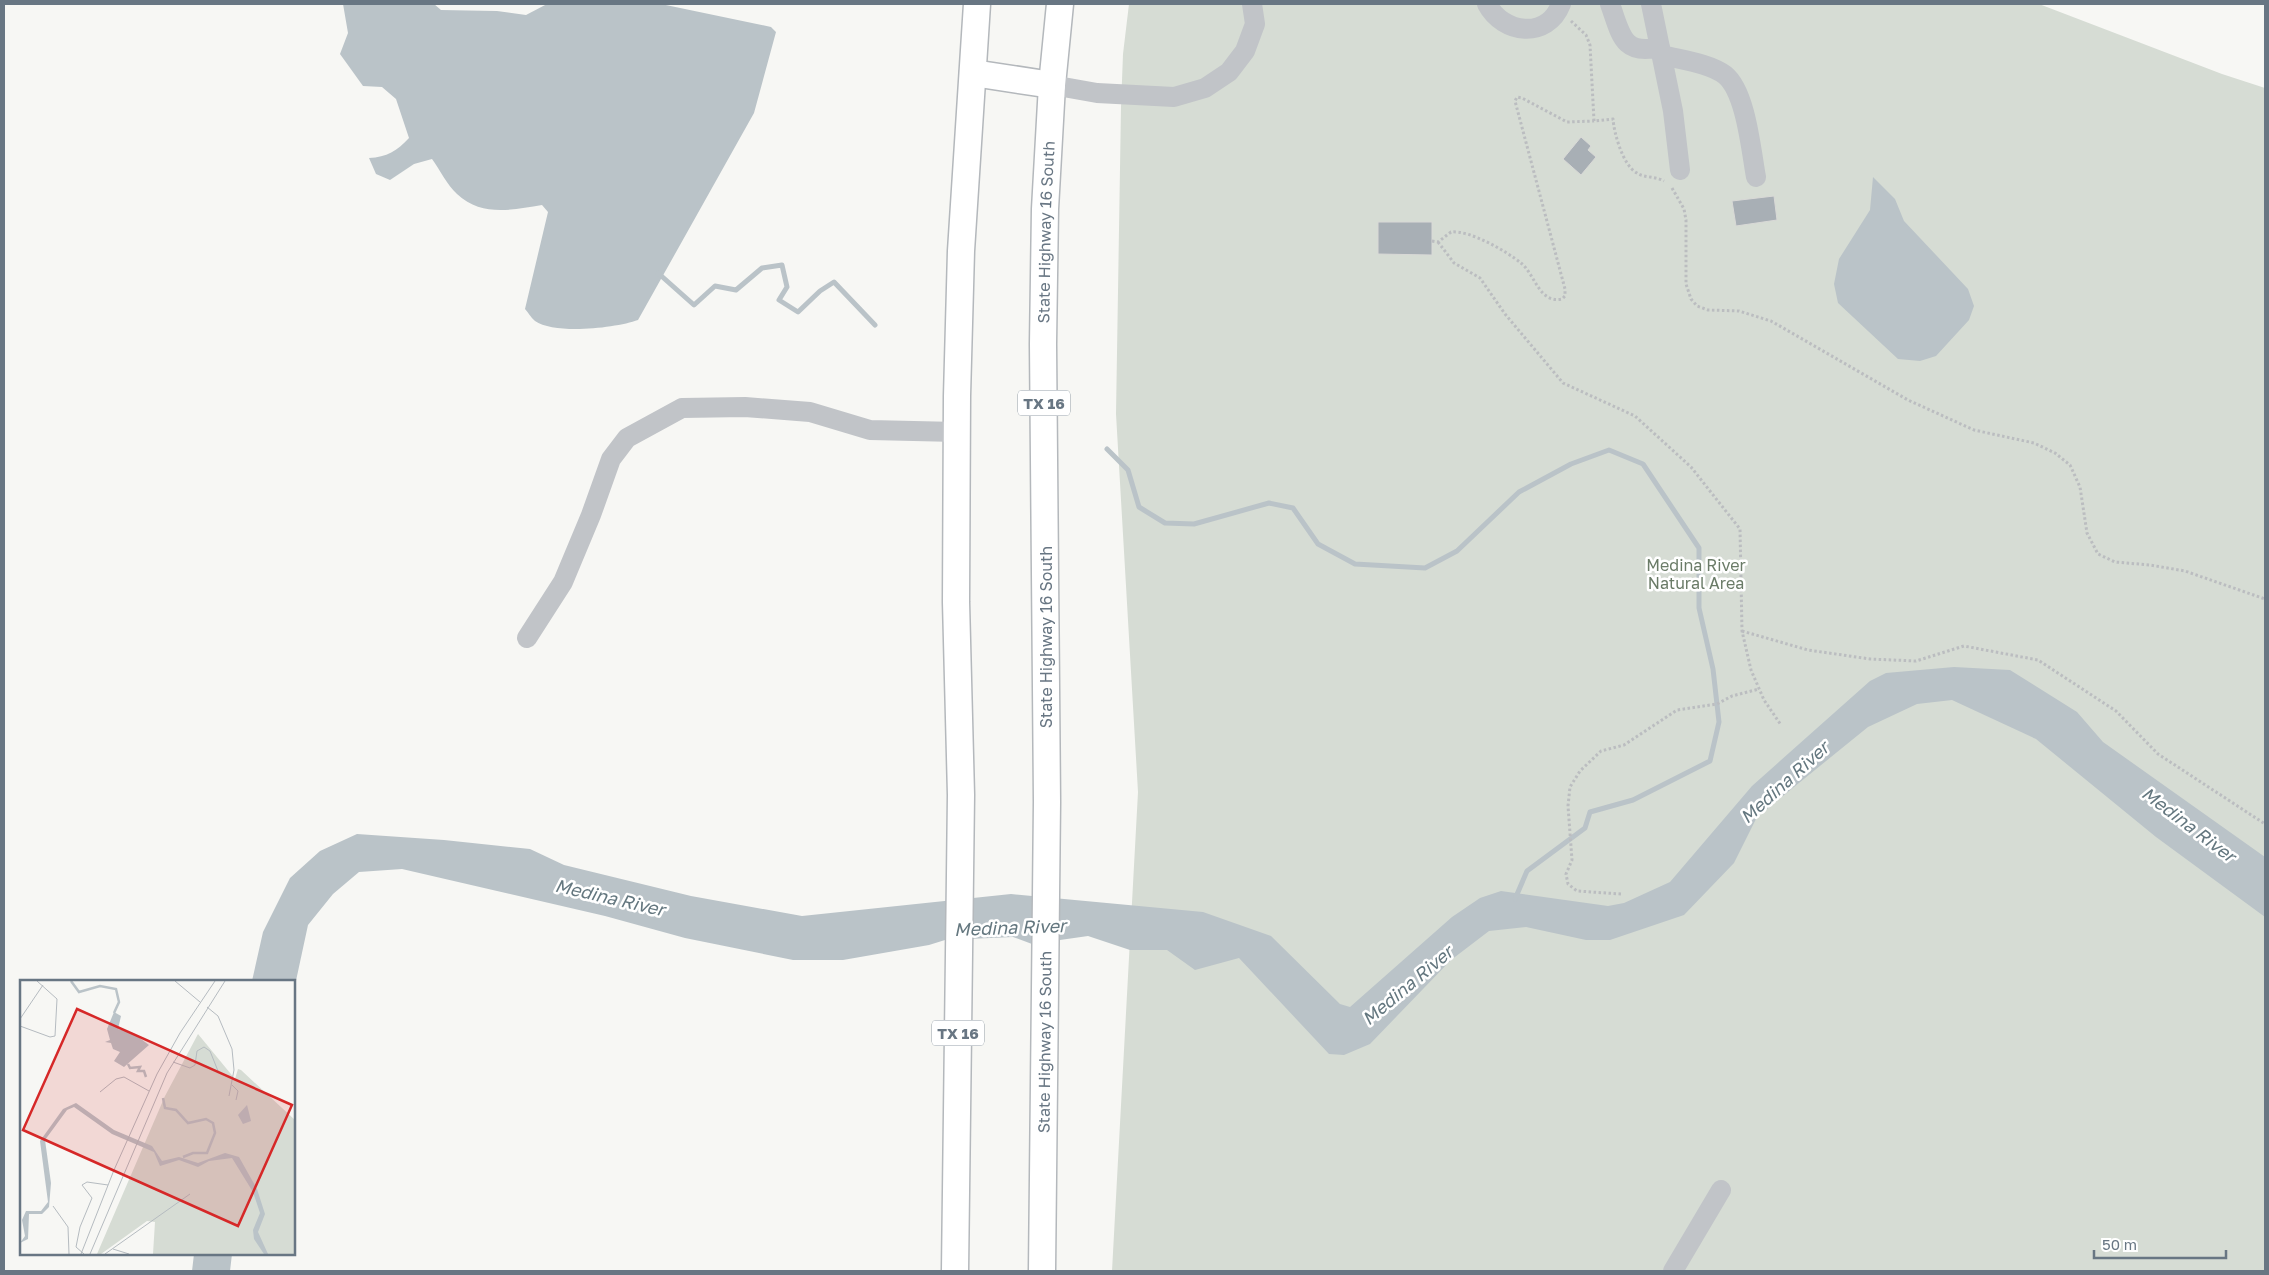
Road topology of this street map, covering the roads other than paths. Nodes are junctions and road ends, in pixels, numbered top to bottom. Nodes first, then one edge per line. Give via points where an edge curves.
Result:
1 (977, 4) edge
2 (1060, 4) edge
3 (1252, 4) edge
4 (1486, 4) edge
5 (1610, 4) edge
6 (1651, 4) edge
7 (1559, 7) edge
8 (1661, 51) junction
9 (973, 73) junction
10 (1052, 85) junction
11 (1680, 170) dead end
12 (1756, 178) dead end
13 (957, 432) junction
14 (527, 638) dead end
15 (1721, 1190) dead end
16 (955, 1271) edge
17 (1042, 1271) edge
18 (1673, 1271) edge

1 - 9 main road, TX 16
2 - 10 main road, State Highway 16 South / TX 16
3 - 10 street via 1255,24 1245,52 1229,72 1205,88 1174,97 1097,93
4 - 7 street via 1504,24 1519,29 1534,28 1548,21
5 - 8 street via 1624,40 1633,48
6 - 8 street
8 - 11 street
8 - 12 street via 1713,69 1725,76 1739,93
9 - 10 main road
9 - 13 main road, TX 16 via 961,251
10 - 17 main road, State Highway 16 South / TX 16 via 1045,210 1043,344 1047,802
13 - 14 street via 870,430 810,412 745,407 682,408 627,438 611,459 563,582
13 - 16 main road, TX 16 via 956,602 961,796
15 - 18 street

